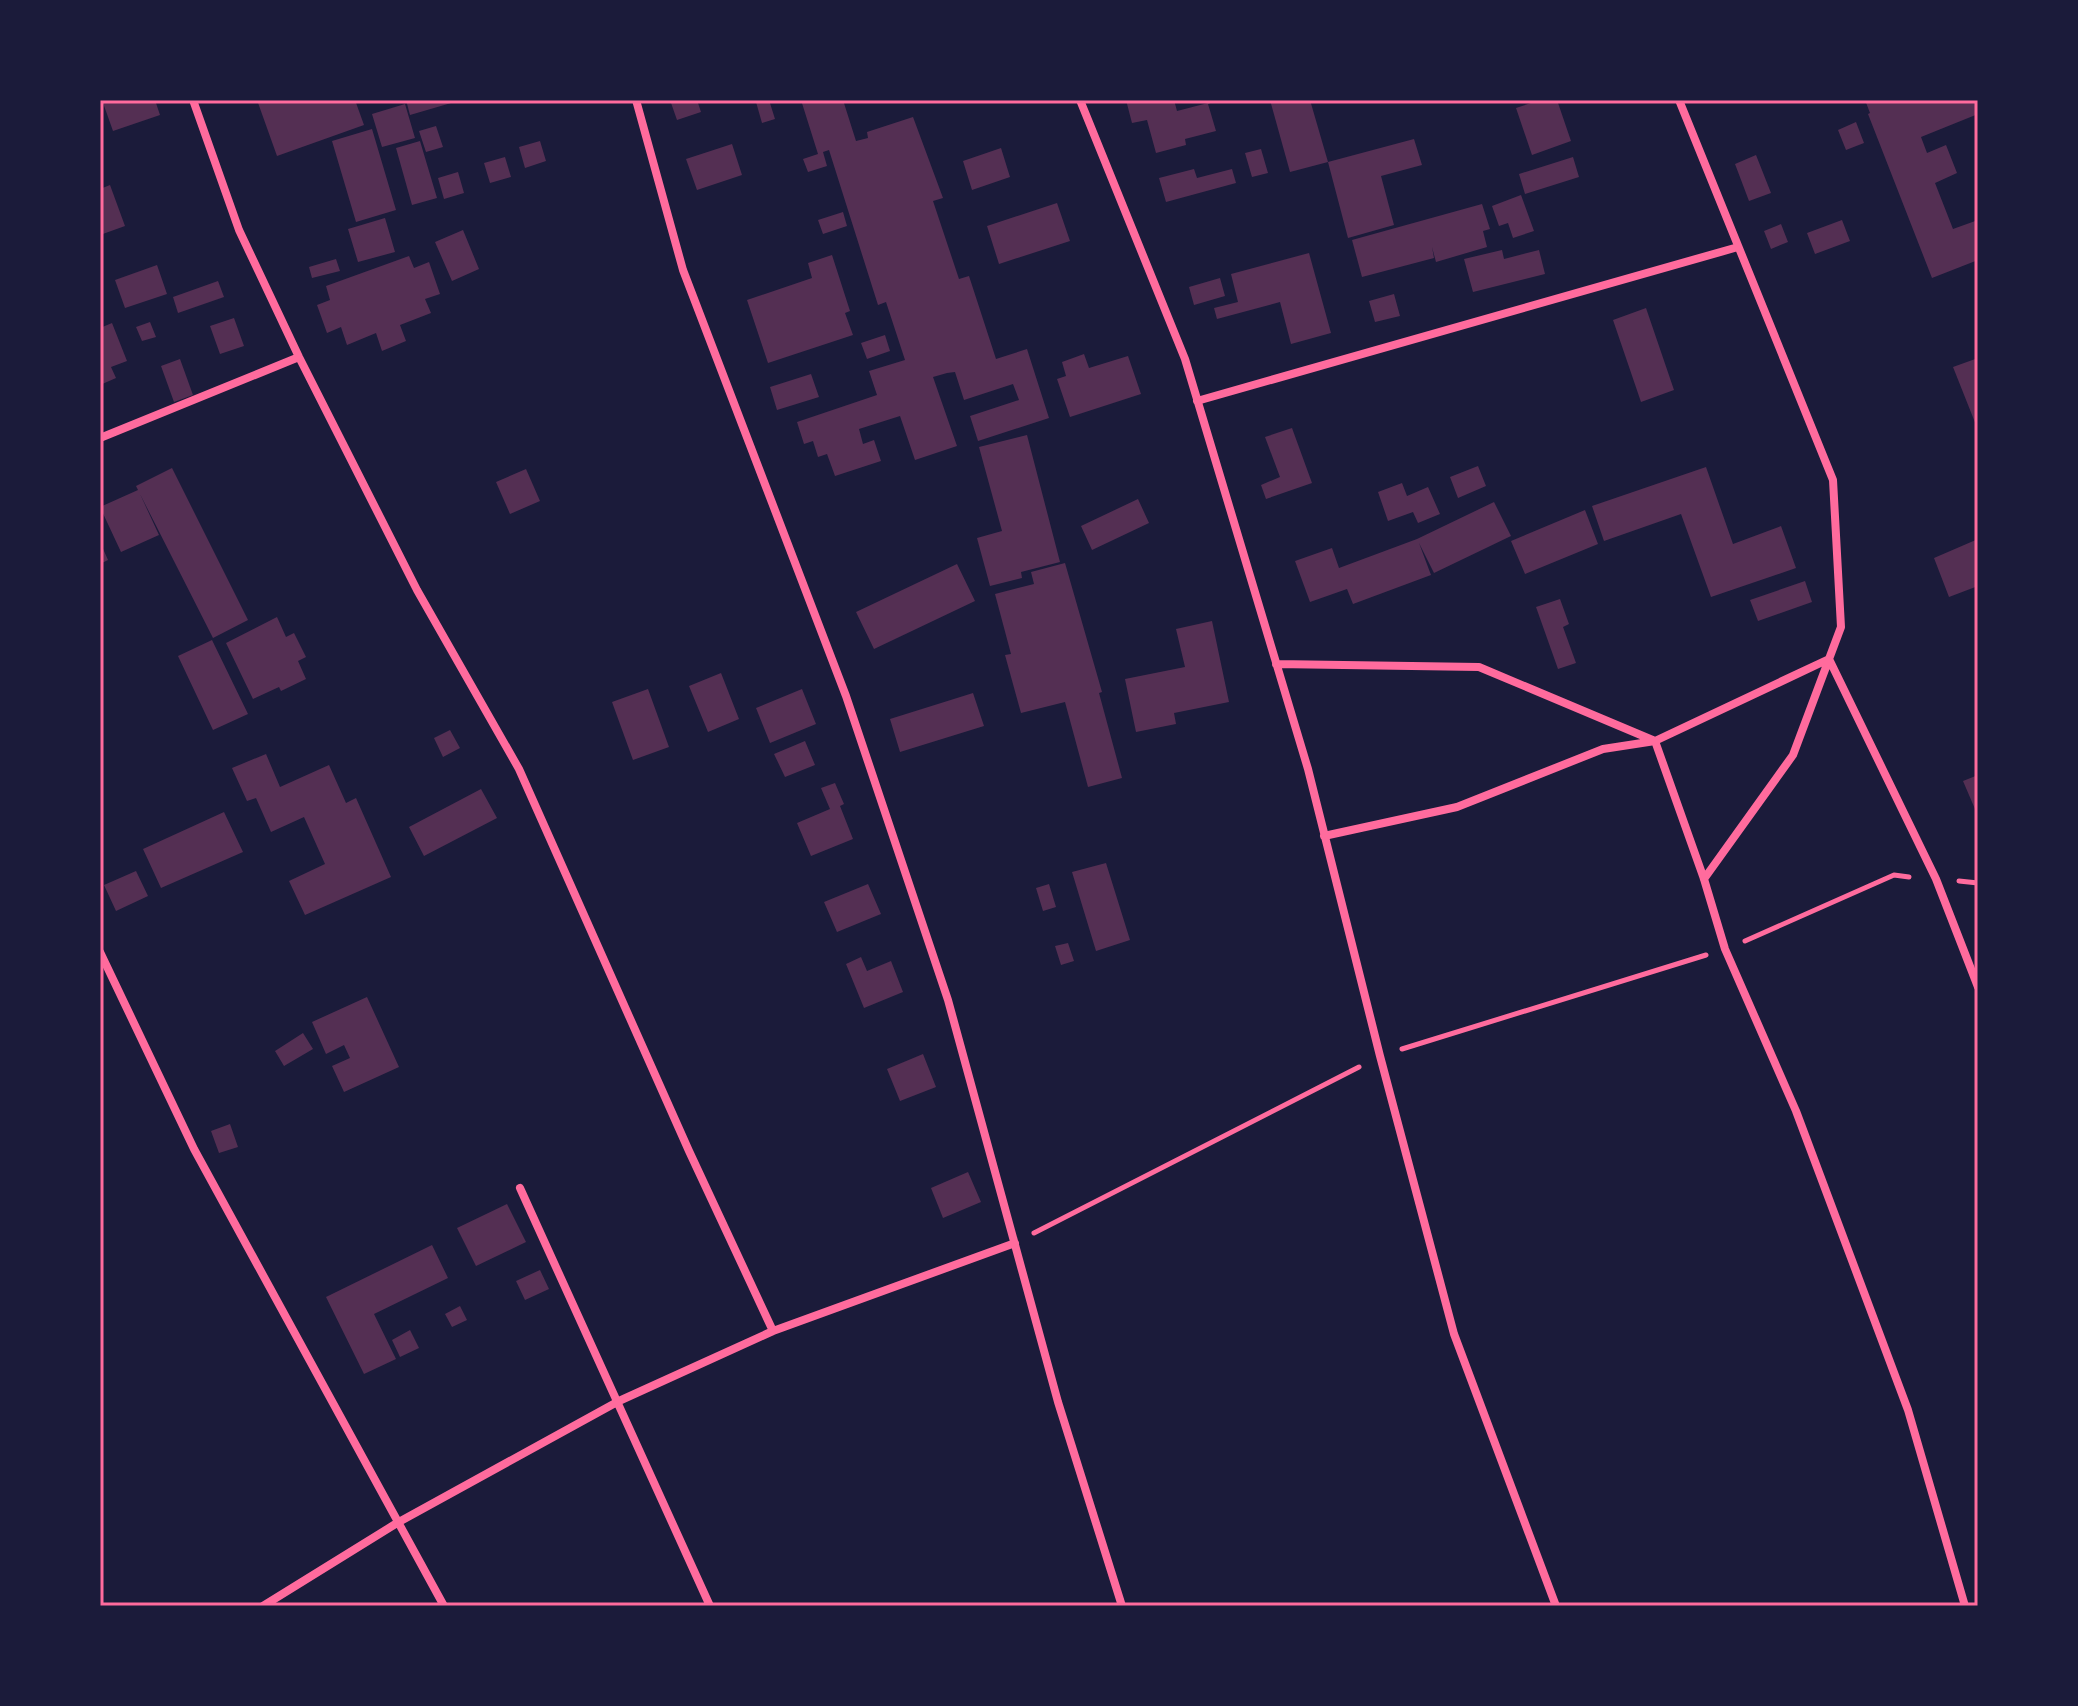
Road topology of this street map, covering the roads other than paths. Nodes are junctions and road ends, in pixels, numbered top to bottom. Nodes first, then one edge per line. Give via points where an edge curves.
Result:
1 (193, 100) edge
2 (636, 100) edge
3 (1080, 100) edge
4 (1679, 100) edge
5 (1738, 247) junction
6 (299, 357) junction
7 (1197, 401) junction
8 (100, 438) edge
9 (1829, 659) junction
10 (1276, 664) junction
11 (1655, 741) junction
12 (1324, 836) junction
13 (1704, 879) junction
14 (100, 952) edge
15 (1978, 987) edge
16 (520, 1188) dead end
17 (1015, 1243) junction
18 (773, 1331) junction
19 (619, 1401) junction
20 (397, 1523) junction
21 (263, 1606) edge
22 (444, 1606) edge
23 (710, 1606) edge
24 (1122, 1606) edge
25 (1556, 1606) edge
26 (1965, 1606) edge

1 - 6 street via 239,230
2 - 17 street via 683,270 846,696 948,1000
3 - 7 street via 1185,359
4 - 5 street
5 - 7 street
5 - 9 street via 1833,480 1841,627
6 - 8 street
6 - 18 street via 417,590 519,769
7 - 10 street
9 - 11 street
9 - 13 street via 1793,755
9 - 15 street via 1936,879
10 - 11 street via 1479,667
10 - 12 street
11 - 12 street via 1603,749 1457,807
11 - 13 street
12 - 25 street via 1454,1334
13 - 26 street via 1725,949 1796,1111 1908,1410
14 - 20 street via 194,1149
16 - 19 street
17 - 18 street
17 - 24 street
18 - 19 street
19 - 20 street
19 - 23 street
20 - 21 street
20 - 22 street

